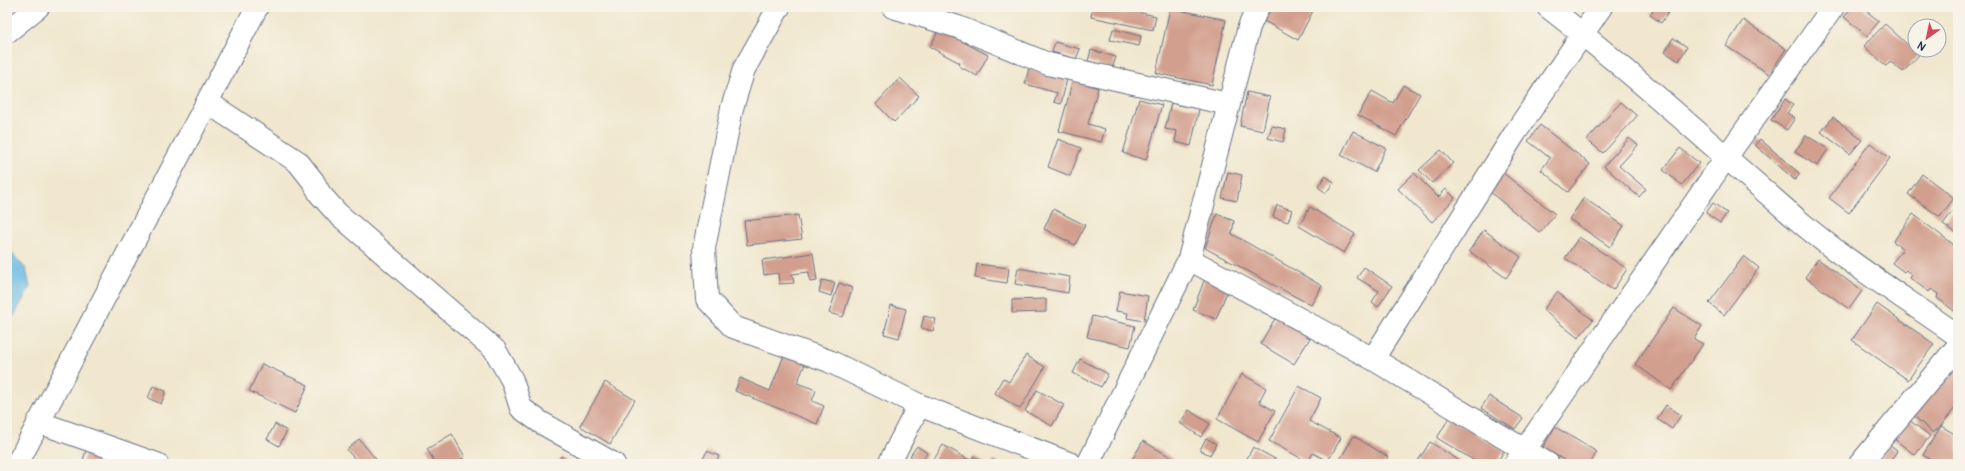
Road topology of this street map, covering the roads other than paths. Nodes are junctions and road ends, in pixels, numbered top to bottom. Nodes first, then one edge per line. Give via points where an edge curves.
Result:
1 (38, 7) edge
2 (257, 7) edge
3 (779, 7) edge
4 (893, 7) edge
5 (1258, 7) edge
6 (1548, 7) edge
7 (1601, 7) edge
8 (1833, 7) edge
9 (7, 32) edge
10 (1583, 34) junction
11 (207, 102) junction
12 (1228, 104) junction
13 (1727, 156) junction
14 (1189, 259) junction
15 (1958, 336) edge
16 (1958, 346) edge
17 (1373, 359) junction
18 (919, 404) junction
19 (38, 422) junction
20 (1520, 457) edge
21 (17, 464) edge
22 (157, 464) edge
23 (614, 464) edge
24 (889, 464) edge
25 (1071, 464) edge
26 (1088, 464) edge
27 (1548, 464) edge
28 (1860, 464) edge

1 - 9 street
2 - 11 street
3 - 18 street via 744,69 732,108 704,248 707,299 734,327 829,361
4 - 12 street via 958,27 1048,64
5 - 12 street via 1249,27
6 - 10 street
7 - 10 street
8 - 13 street
10 - 13 street
10 - 17 street via 1515,133
11 - 19 street
11 - 23 street via 298,162 337,213 495,350 512,380 521,408 540,422
12 - 14 street
13 - 15 street via 1800,222
13 - 20 street
14 - 17 street
14 - 26 street
16 - 28 street
17 - 20 street
18 - 24 street
18 - 25 street
19 - 21 street
19 - 22 street
20 - 27 street

